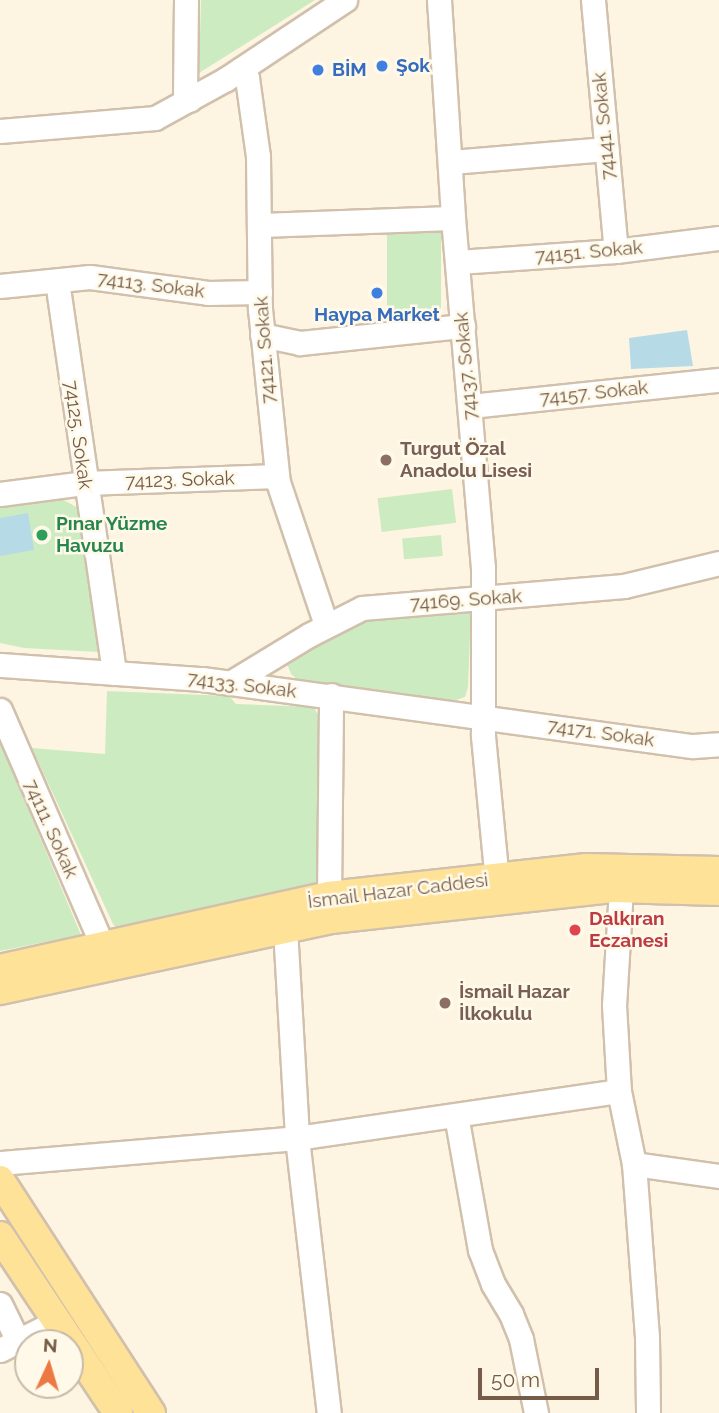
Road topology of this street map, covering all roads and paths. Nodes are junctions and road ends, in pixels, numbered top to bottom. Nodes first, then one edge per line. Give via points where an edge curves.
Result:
1 (186, 0) edge
2 (345, 0) edge
3 (439, 0) edge
4 (593, 0) edge
5 (242, 69) junction
6 (190, 100) junction
7 (0, 131) edge
8 (606, 149) junction
9 (451, 162) junction
10 (453, 218) junction
11 (260, 225) junction
12 (719, 238) edge
13 (616, 251) junction
14 (458, 262) junction
15 (57, 281) junction
16 (0, 286) edge
17 (260, 292) junction
18 (463, 326) junction
19 (262, 335) junction
20 (719, 380) edge
21 (470, 406) junction
22 (277, 476) junction
23 (85, 483) junction
24 (0, 494) edge
25 (719, 563) edge
26 (485, 600) junction
27 (326, 625) junction
28 (0, 665) edge
29 (114, 673) junction
30 (230, 683) junction
31 (331, 695) junction
32 (0, 710) edge
33 (483, 717) junction
34 (719, 744) edge
35 (719, 871) edge
36 (621, 888) junction
37 (498, 889) junction
38 (719, 891) edge
39 (329, 896) junction
40 (285, 928) junction
41 (103, 947) junction
42 (0, 969) edge
43 (0, 990) edge
44 (619, 1091) junction
45 (456, 1115) junction
46 (297, 1138) junction
47 (0, 1163) edge
48 (634, 1164) junction
49 (719, 1176) edge
50 (0, 1180) edge
51 (0, 1236) edge
52 (0, 1304) edge
53 (57, 1321) junction
54 (9, 1345) edge
55 (118, 1413) edge
56 (151, 1413) edge
57 (329, 1413) edge
58 (536, 1413) edge
59 (648, 1413) edge

1 - 6 street via 185,92
2 - 5 street
3 - 9 street, 74137. Sokak
4 - 8 street, 74141. Sokak
5 - 6 street
5 - 11 street, 74121. Sokak via 258,156
6 - 7 street via 155,118
8 - 9 street
8 - 13 street, 74141. Sokak
9 - 10 street, 74137. Sokak
10 - 11 street
10 - 14 street, 74137. Sokak
11 - 17 street, 74121. Sokak
12 - 13 street, 74151. Sokak
13 - 14 street, 74151. Sokak
14 - 18 street, 74137. Sokak
15 - 16 street, 74113. Sokak
15 - 17 street, 74113. Sokak via 90,277 208,293
15 - 23 street, 74125. Sokak
17 - 19 street, 74121. Sokak
18 - 19 street via 300,343
18 - 21 street, 74137. Sokak
19 - 22 street, 74121. Sokak
20 - 21 street, 74157. Sokak
21 - 26 street, 74137. Sokak
22 - 23 street, 74123. Sokak
22 - 27 street, 74121. Sokak
23 - 24 street, 74123. Sokak
23 - 29 street, 74125. Sokak
25 - 26 street, 74169. Sokak via 624,586
26 - 27 street, 74169. Sokak via 362,608
26 - 33 street, 74137. Sokak
27 - 30 street, 74169. Sokak
28 - 29 street, 74133. Sokak
29 - 30 street, 74133. Sokak
30 - 31 street, 74133. Sokak
31 - 33 street, 74133. Sokak
31 - 39 street
32 - 41 street, 74111. Sokak
33 - 34 street, 74171. Sokak via 694,746
33 - 37 street, 74137. Sokak
35 - 37 main road, İsmail Hazar Caddesi via 586,868
36 - 37 main road, İsmail Hazar Caddesi
36 - 38 main road, İsmail Hazar Caddesi
36 - 44 street via 614,1005
37 - 39 main road, İsmail Hazar Caddesi
37 - 40 main road, İsmail Hazar Caddesi
39 - 41 main road, İsmail Hazar Caddesi
40 - 43 main road, İsmail Hazar Caddesi
40 - 46 street
41 - 42 main road, İsmail Hazar Caddesi
44 - 45 street
44 - 48 street
45 - 46 street
45 - 58 street via 480,1250 521,1339
46 - 47 street
46 - 57 street
48 - 49 street
48 - 59 street
50 - 56 main road
51 - 53 main road
52 - 54 street
53 - 54 street
53 - 55 main road

